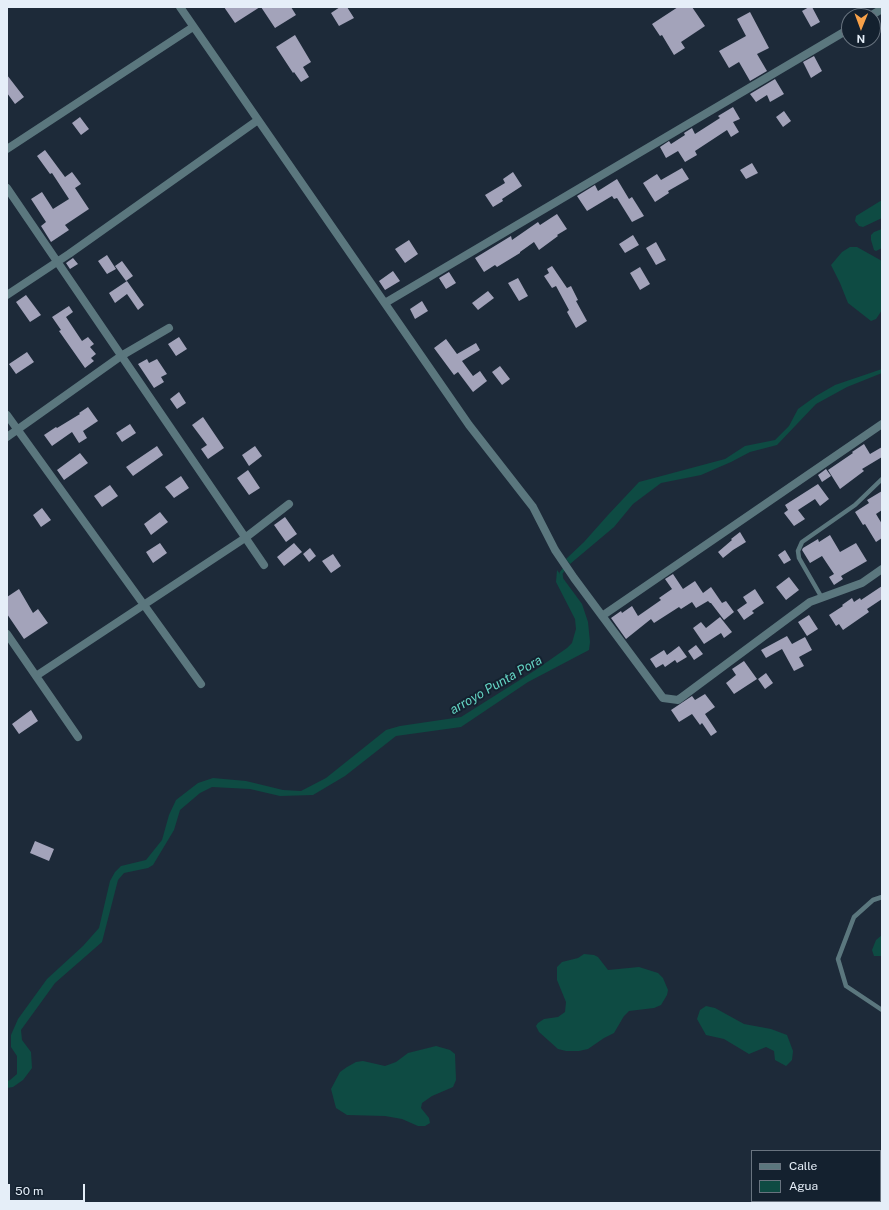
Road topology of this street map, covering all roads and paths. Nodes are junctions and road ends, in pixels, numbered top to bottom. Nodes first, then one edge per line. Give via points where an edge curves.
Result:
1 (180, 7) edge
2 (192, 27) junction
3 (841, 34) edge
4 (258, 120) junction
5 (7, 149) edge
6 (7, 188) edge
7 (57, 262) junction
8 (7, 295) edge
9 (385, 303) junction
10 (169, 328) dead end
11 (121, 356) junction
12 (7, 415) edge
13 (882, 424) edge
14 (17, 429) junction
15 (7, 437) edge
16 (882, 479) edge
17 (289, 504) dead end
18 (245, 538) junction
19 (264, 565) dead end
20 (882, 569) edge
21 (822, 598) junction
22 (144, 605) junction
23 (602, 616) junction
24 (7, 634) edge
25 (36, 676) junction
26 (201, 684) dead end
27 (78, 737) dead end
28 (882, 897) edge
29 (882, 1010) edge

1 - 2 street
2 - 4 street
2 - 5 street
3 - 9 street
4 - 7 street
4 - 9 street
6 - 7 street
7 - 8 street
7 - 11 street
9 - 23 street via 469,425 533,507 556,550
10 - 11 street
11 - 14 street
11 - 18 street
12 - 14 street
13 - 23 street
14 - 15 street
14 - 22 street
16 - 21 lane via 855,505 802,542 798,551 799,558
17 - 18 street
18 - 19 street
18 - 22 street
20 - 21 street via 862,583
21 - 23 street via 810,602 678,700 663,698
22 - 25 street
22 - 26 street
24 - 25 street
25 - 27 street
28 - 29 lane via 873,900 854,917 838,959 846,986

